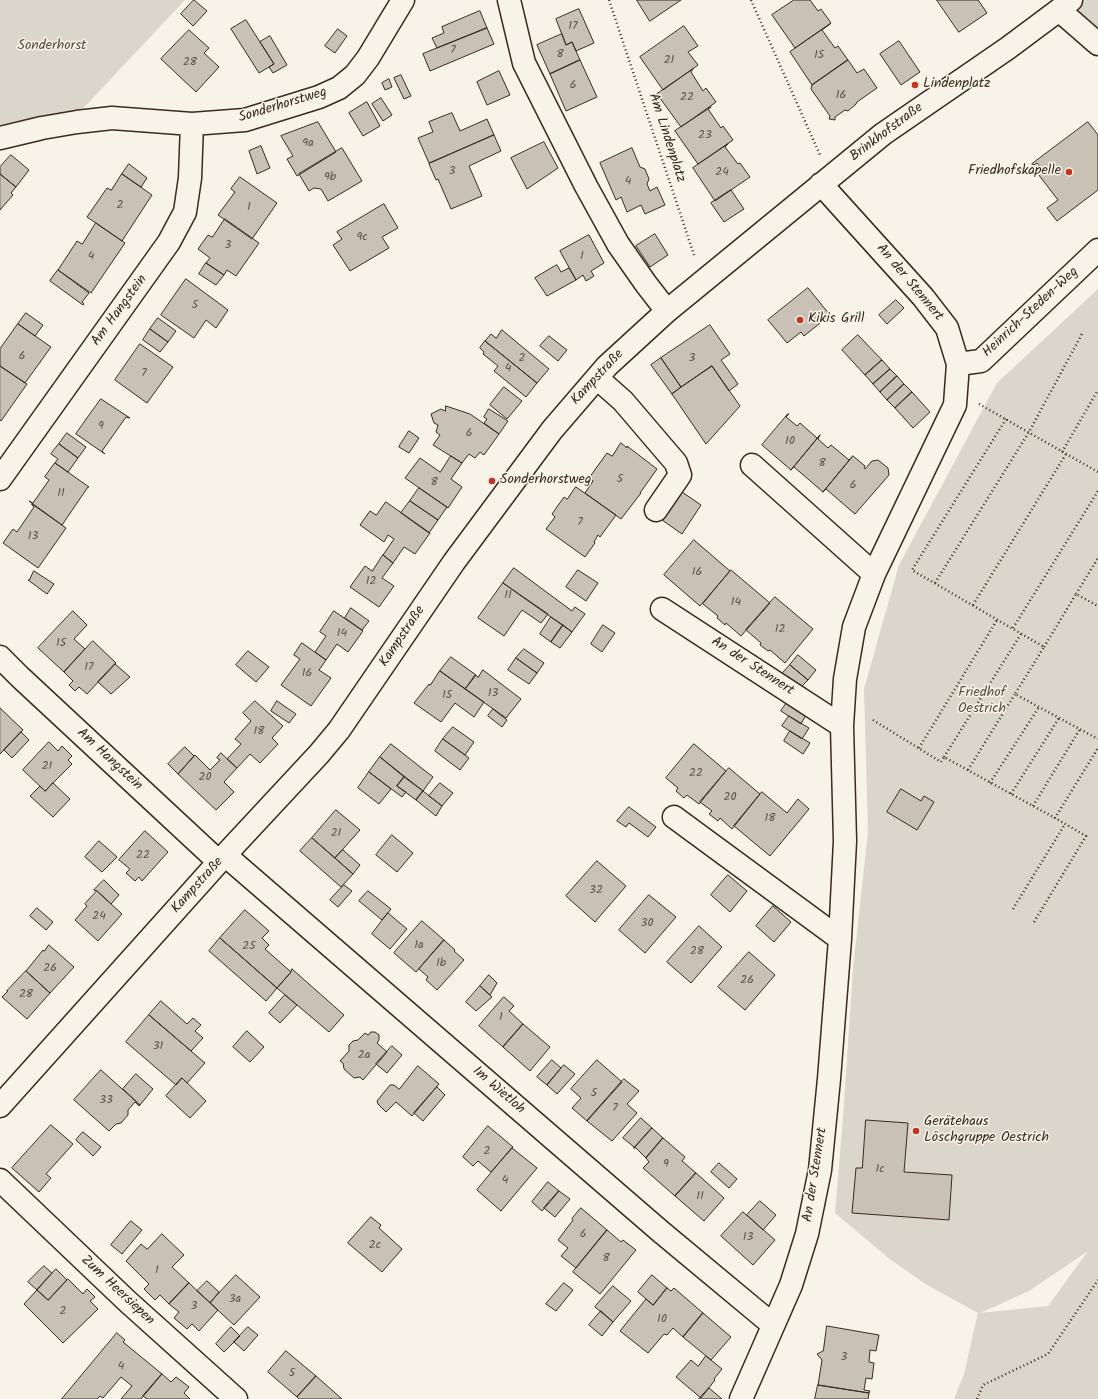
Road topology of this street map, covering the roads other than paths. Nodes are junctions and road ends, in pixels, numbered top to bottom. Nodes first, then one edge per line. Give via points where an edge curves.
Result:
1 (403, 0) edge
2 (509, 0) edge
3 (1065, 5) edge
4 (1098, 44) edge
5 (192, 124) junction
6 (0, 138) edge
7 (825, 180) junction
8 (1098, 250) edge
9 (667, 311) junction
10 (958, 364) junction
11 (596, 378) junction
12 (752, 465) dead end
13 (0, 479) edge
14 (656, 510) dead end
15 (874, 574) junction
16 (662, 609) dead end
17 (0, 657) edge
18 (842, 726) junction
19 (674, 817) dead end
20 (222, 859) junction
21 (840, 940) junction
22 (0, 1106) edge
23 (0, 1180) edge
24 (773, 1325) junction
25 (236, 1399) edge
26 (741, 1399) edge

1 - 5 street, Sonderhorstweg via 368,58 355,75 339,88 319,97 245,120
2 - 9 street via 524,64 572,159 618,244
3 - 4 street
3 - 7 street, Brinkhofstraße via 1008,48 883,134
5 - 6 street, Sonderhorstweg via 112,118 42,128
5 - 13 street, Am Hangstein via 190,178 185,212 169,242
7 - 9 street, Kampstraße
7 - 10 street, An der Stennert via 948,328
8 - 10 street, Heinrich-Steden-Weg via 981,361
9 - 11 street, Kampstraße
10 - 15 street, An der Stennert via 955,405
11 - 14 street via 623,401 676,463 680,475
11 - 20 street, Kampstraße via 552,430 454,562 339,730
12 - 15 street
15 - 18 street, An der Stennert via 854,628 844,679
16 - 18 street, An der Stennert
17 - 20 street, Am Hangstein via 25,683
18 - 21 street, An der Stennert via 844,841
19 - 21 street
20 - 22 street, Kampstraße
20 - 24 street, Im Wietloh
21 - 24 street, An der Stennert via 820,1170 807,1234 791,1285
23 - 25 street, Zum Heersiepen via 127,1301
24 - 26 street, An der Stennert

